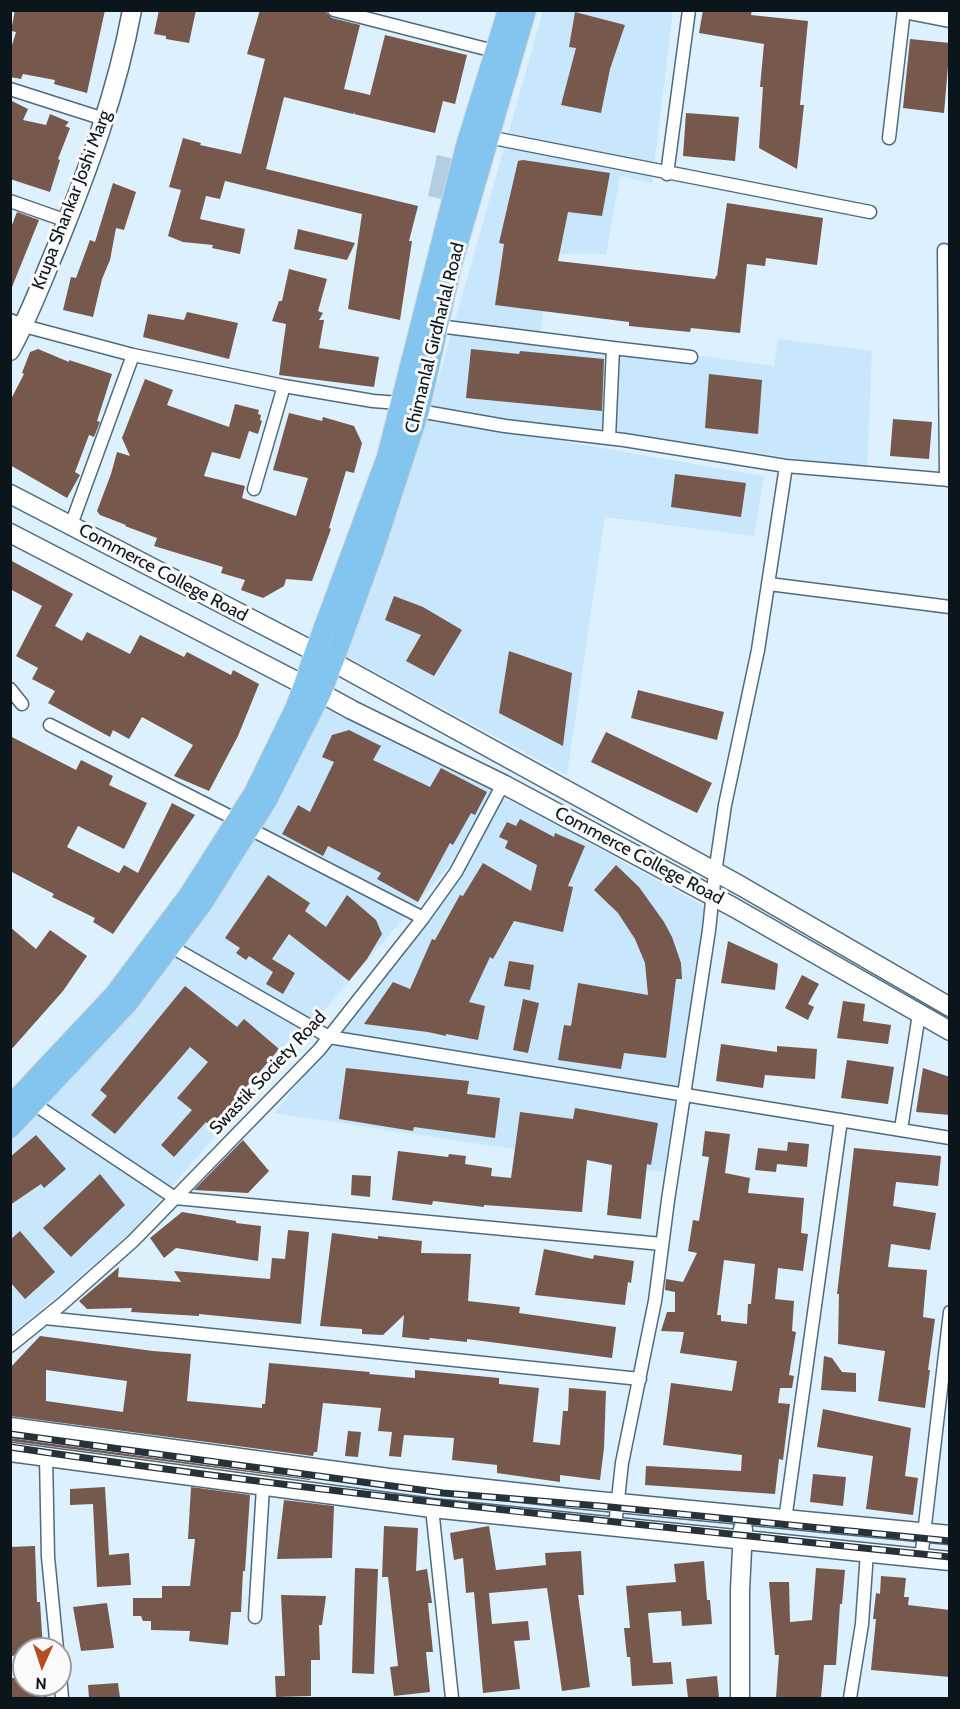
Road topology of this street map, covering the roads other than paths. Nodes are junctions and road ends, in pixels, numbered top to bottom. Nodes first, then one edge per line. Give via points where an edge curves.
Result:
1 (132, 10) edge
2 (334, 10) edge
3 (508, 10) edge
4 (526, 10) edge
5 (689, 10) edge
6 (904, 10) edge
7 (909, 10) edge
8 (950, 18) edge
9 (494, 51) junction
10 (10, 88) edge
11 (104, 120) junction
12 (488, 137) junction
13 (889, 138) dead end
14 (667, 174) junction
15 (10, 201) edge
16 (870, 212) dead end
17 (67, 221) junction
18 (944, 250) dead end
19 (17, 323) edge
20 (438, 326) junction
21 (613, 348) junction
22 (10, 351) edge
23 (133, 355) junction
24 (691, 357) dead end
25 (284, 386) junction
26 (399, 404) junction
27 (419, 411) junction
28 (609, 438) junction
29 (786, 466) junction
30 (948, 480) edge
31 (254, 489) dead end
32 (10, 494) edge
33 (71, 525) junction
34 (10, 533) edge
35 (768, 584) junction
36 (950, 607) edge
37 (315, 652) junction
38 (333, 662) junction
39 (10, 689) edge
40 (313, 689) junction
41 (22, 704) dead end
42 (50, 725) dead end
43 (503, 784) junction
44 (243, 824) junction
45 (715, 873) junction
46 (712, 896) junction
47 (423, 918) junction
48 (170, 946) junction
49 (950, 1007) edge
50 (919, 1014) junction
51 (950, 1031) edge
52 (329, 1036) junction
53 (684, 1095) junction
54 (34, 1104) junction
55 (10, 1106) edge
56 (841, 1120) junction
57 (10, 1128) edge
58 (901, 1129) junction
59 (950, 1138) edge
60 (176, 1198) junction
61 (662, 1244) junction
62 (950, 1312) edge
63 (45, 1318) junction
64 (10, 1347) edge
65 (640, 1379) junction
66 (10, 1427) edge
67 (10, 1452) edge
68 (197, 1452) junction
69 (46, 1457) junction
70 (193, 1477) junction
71 (263, 1487) junction
72 (617, 1503) junction
73 (432, 1508) junction
74 (745, 1516) junction
75 (784, 1520) junction
76 (615, 1526) junction
77 (924, 1533) junction
78 (950, 1535) edge
79 (742, 1540) junction
80 (867, 1552) junction
81 (921, 1559) junction
82 (950, 1561) edge
83 (255, 1617) dead end
84 (56, 1637) edge
85 (452, 1698) edge
86 (740, 1698) edge
87 (850, 1698) edge

1 - 11 main road, Krupa Shankar Joshi Marg
2 - 9 street
3 - 9 main road, Chimanlal Girdharlal Road
4 - 12 main road, Chimanlal Girdharlal Road
5 - 14 street
6 - 13 street
7 - 8 main road
9 - 26 main road, Chimanlal Girdharlal Road
10 - 11 street
11 - 17 main road, Krupa Shankar Joshi Marg
12 - 14 street
12 - 20 main road, Chimanlal Girdharlal Road
14 - 16 street
15 - 17 street
17 - 19 main road, Krupa Shankar Joshi Marg
18 - 30 street
19 - 22 main road, Krupa Shankar Joshi Marg
19 - 23 street
20 - 21 street
20 - 27 main road, Chimanlal Girdharlal Road
21 - 24 street
21 - 28 street
23 - 25 street
23 - 33 street
25 - 26 street
25 - 31 street
26 - 37 main road, Chimanlal Girdharlal Road via 387,458
27 - 28 street
27 - 38 main road, Chimanlal Girdharlal Road
28 - 29 street
29 - 30 street
29 - 35 street
32 - 33 main road, Commerce College Road
33 - 37 main road, Commerce College Road
34 - 40 main road, Commerce College Road
35 - 36 street
35 - 45 street
37 - 38 main road
37 - 40 main road, Chimanlal Girdharlal Road
38 - 40 main road, Chimanlal Girdharlal Road
38 - 45 main road, Commerce College Road
39 - 41 street
40 - 43 main road, Commerce College Road
40 - 44 main road via 267,800
42 - 44 street
43 - 46 main road, Commerce College Road
43 - 47 street, Swastik Society Road via 456,872
44 - 47 street
44 - 48 main road via 202,904
44 - 55 main road via 115,994
45 - 46 street
45 - 49 main road, Commerce College Road
46 - 50 main road, Commerce College Road
46 - 53 street
47 - 52 street, Swastik Society Road
48 - 52 street
48 - 54 main road via 127,1004
50 - 51 main road, Commerce College Road
50 - 58 street
52 - 53 street
52 - 60 street, Swastik Society Road
53 - 56 street
53 - 61 street
54 - 57 main road
54 - 60 street
56 - 58 street
56 - 75 street
58 - 59 street
60 - 61 street
60 - 63 street, Swastik Society Road
61 - 65 street
62 - 77 street
63 - 64 street, Swastik Society Road
63 - 65 street
65 - 72 street
66 - 68 main road
67 - 69 main road
68 - 70 main road
68 - 72 main road
69 - 70 main road
69 - 84 street via 48,1557
70 - 71 main road
71 - 73 main road
71 - 83 street
72 - 74 main road
72 - 76 street
73 - 76 main road
73 - 85 street
74 - 75 main road
74 - 79 main road
75 - 77 main road
76 - 79 main road
77 - 78 main road
77 - 81 street
79 - 80 main road
79 - 86 main road
80 - 81 main road
80 - 87 street via 862,1624
81 - 82 main road

